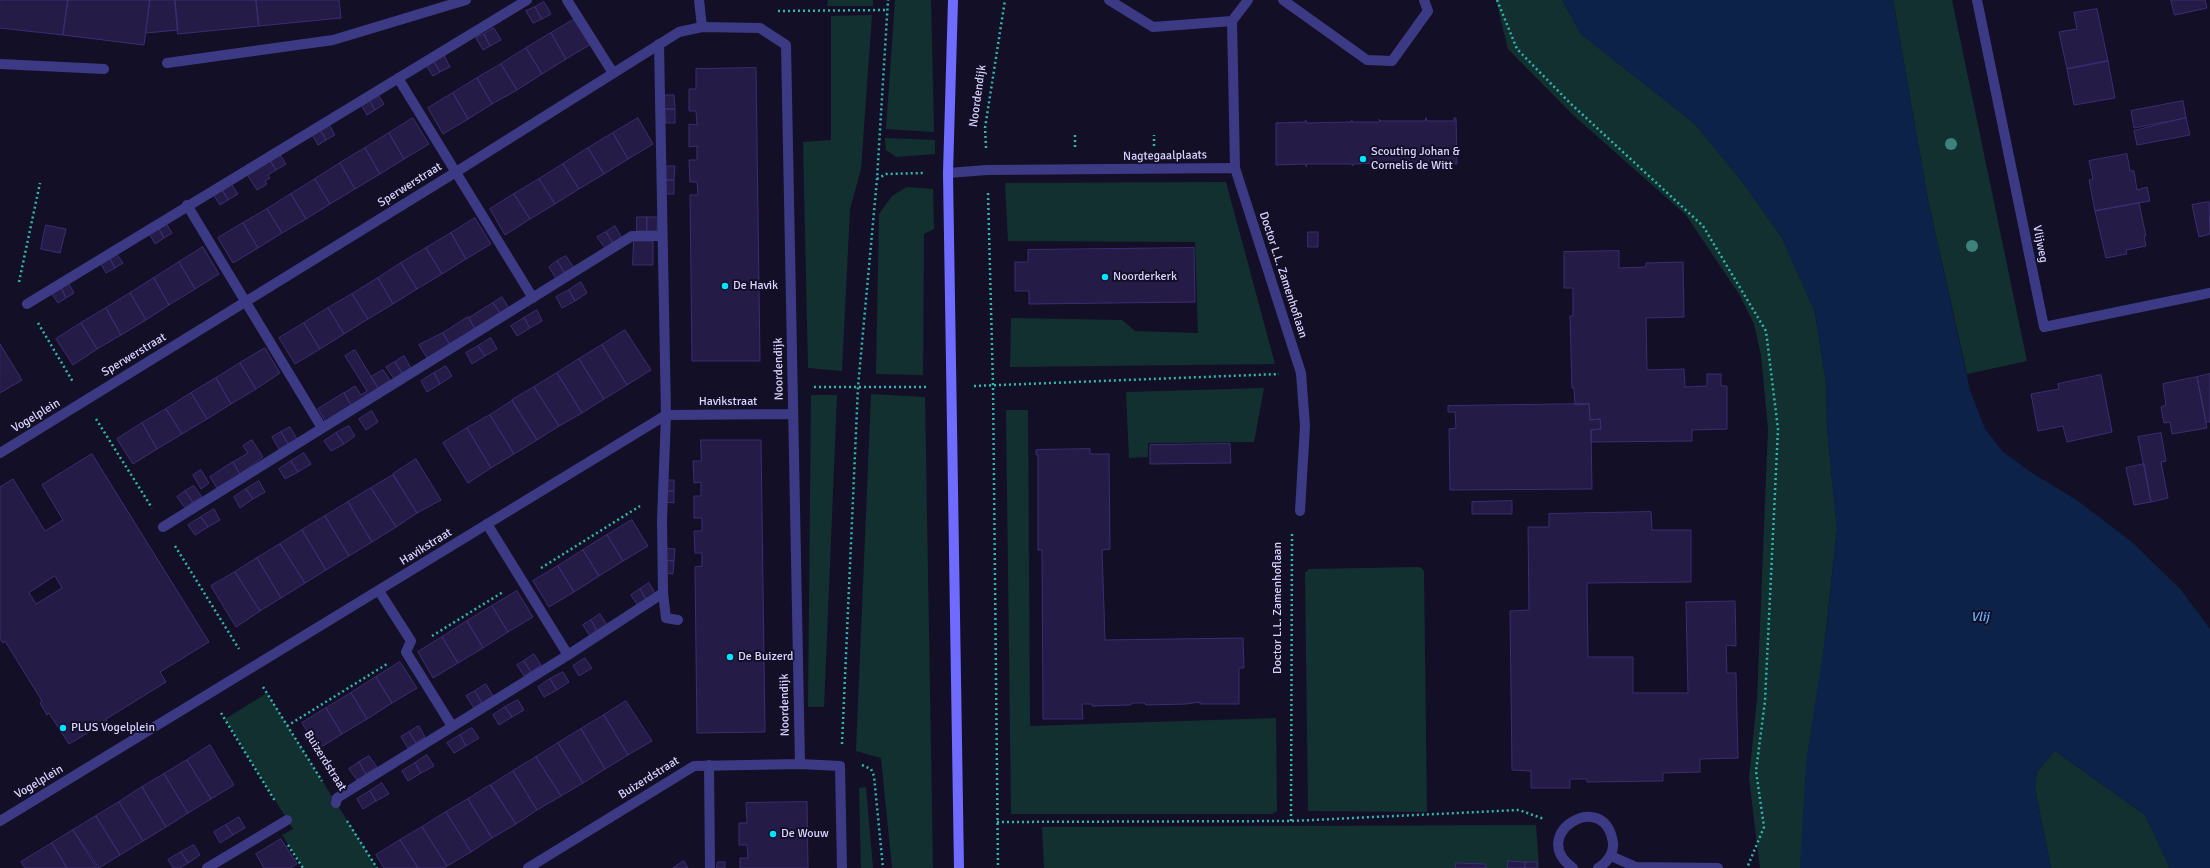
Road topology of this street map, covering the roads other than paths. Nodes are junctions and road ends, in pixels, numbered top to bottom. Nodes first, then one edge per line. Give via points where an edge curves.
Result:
1 (466, 0) edge
2 (527, 0) edge
3 (566, 0) edge
4 (699, 0) edge
5 (953, 0) edge
6 (1109, 0) edge
7 (1248, 0) edge
8 (1283, 0) edge
9 (1424, 0) edge
10 (1977, 0) edge
11 (1232, 21) junction
12 (702, 27) junction
13 (760, 28) joint
14 (659, 44) junction
15 (167, 63) dead end
16 (0, 64) edge
17 (104, 69) dead end
18 (613, 73) junction
19 (398, 78) junction
20 (1235, 168) junction
21 (456, 172) junction
22 (948, 173) junction
23 (188, 205) junction
24 (662, 236) junction
25 (2210, 293) edge
26 (533, 298) junction
27 (246, 302) junction
28 (27, 304) road end
29 (84, 401) joint
30 (792, 414) junction
31 (666, 415) junction
32 (322, 428) junction
33 (0, 453) edge
34 (1300, 511) road end
35 (487, 524) junction
36 (164, 527) road end
37 (378, 591) junction
38 (663, 593) junction
39 (678, 620) dead end
40 (568, 655) junction
41 (452, 726) junction
42 (800, 764) junction
43 (709, 765) junction
44 (91, 766) joint
45 (336, 803) road end
46 (287, 820) road end
47 (0, 821) edge
48 (1611, 856) junction
49 (534, 866) edge
50 (208, 868) edge
51 (710, 868) edge
52 (842, 868) edge
53 (959, 868) edge
54 (1573, 868) edge
55 (1598, 868) edge
56 (1718, 868) edge

1 - 15 street via 333,40
2 - 19 street
3 - 18 street
4 - 12 street
5 - 22 street, Noordendijk
6 - 11 street via 1153,27
7 - 11 street
8 - 9 street via 1367,60 1392,61 1428,11
10 - 25 street, Vlijweg via 2044,327
11 - 20 street
12 - 13 street, Sperwerstraat
12 - 14 street, Sperwerstraat via 679,32
13 - 30 street, Noordendijk via 786,45
14 - 18 street, Sperwerstraat
14 - 24 street
16 - 17 street
18 - 21 street, Sperwerstraat
19 - 21 street
19 - 23 street
20 - 22 street, Nagtegaalplaats via 987,170
20 - 34 street, Doctor L.L. Zamenhoflaan via 1301,373 1305,426
21 - 26 street
21 - 27 street, Sperwerstraat
22 - 53 street, Noordendijk
23 - 27 street
23 - 28 street
24 - 26 street via 632,236
24 - 31 street
26 - 32 street
27 - 29 street, Sperwerstraat
27 - 32 street
29 - 33 street, Vogelplein
30 - 31 street, Havikstraat
30 - 42 street, Noordendijk
31 - 35 street, Havikstraat
31 - 38 street
32 - 36 street
35 - 37 street, Havikstraat
35 - 40 street
37 - 41 street via 411,641 406,652
37 - 44 street, Havikstraat
38 - 39 street via 666,618
38 - 40 street
40 - 41 street
41 - 45 street via 337,798
42 - 43 street, Buizerdstraat
42 - 52 street via 840,766
43 - 49 street, Buizerdstraat via 694,766
43 - 51 street
44 - 47 street, Vogelplein
46 - 50 street
48 - 54 street via 1612,835 1607,826 1600,820 1583,816 1572,820 1560,833 1558,846 1565,862
48 - 55 street
48 - 56 street via 1636,867

